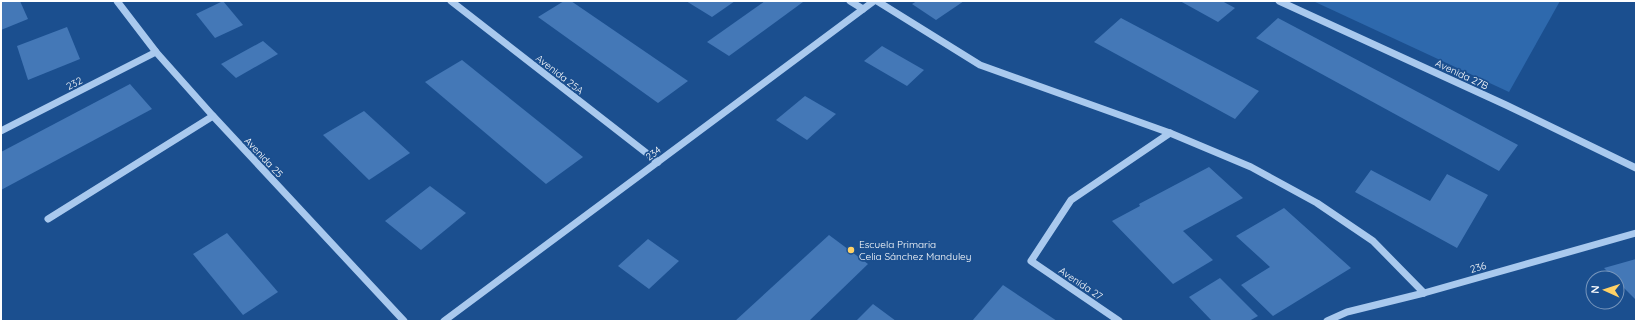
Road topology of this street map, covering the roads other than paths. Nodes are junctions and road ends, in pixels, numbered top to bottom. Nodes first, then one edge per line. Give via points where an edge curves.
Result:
1 (117, 1) edge
2 (451, 1) edge
3 (850, 1) edge
4 (874, 1) edge
5 (877, 1) edge
6 (1279, 1) edge
7 (863, 9) junction
8 (156, 52) junction
9 (213, 116) junction
10 (1, 131) edge
11 (1170, 133) junction
12 (658, 162) junction
13 (1636, 168) edge
14 (48, 219) dead end
15 (1636, 233) edge
16 (1424, 293) junction
17 (404, 321) edge
18 (444, 321) edge
19 (1119, 321) edge
20 (1326, 321) edge

1 - 8 street, Avenida 25
2 - 12 street, Avenida 25A
3 - 7 street
4 - 7 street, 234
5 - 11 street via 980,65
6 - 13 street, Avenida 27B
7 - 12 street, 234
8 - 9 street, Avenida 25
8 - 10 street, 232
9 - 14 street
9 - 17 street, Avenida 25
11 - 16 street via 1251,167 1317,203 1373,241
11 - 19 street, Avenida 27 via 1071,200 1031,261
12 - 18 street, 234
15 - 16 street, 236
16 - 20 street, 236 via 1347,312

